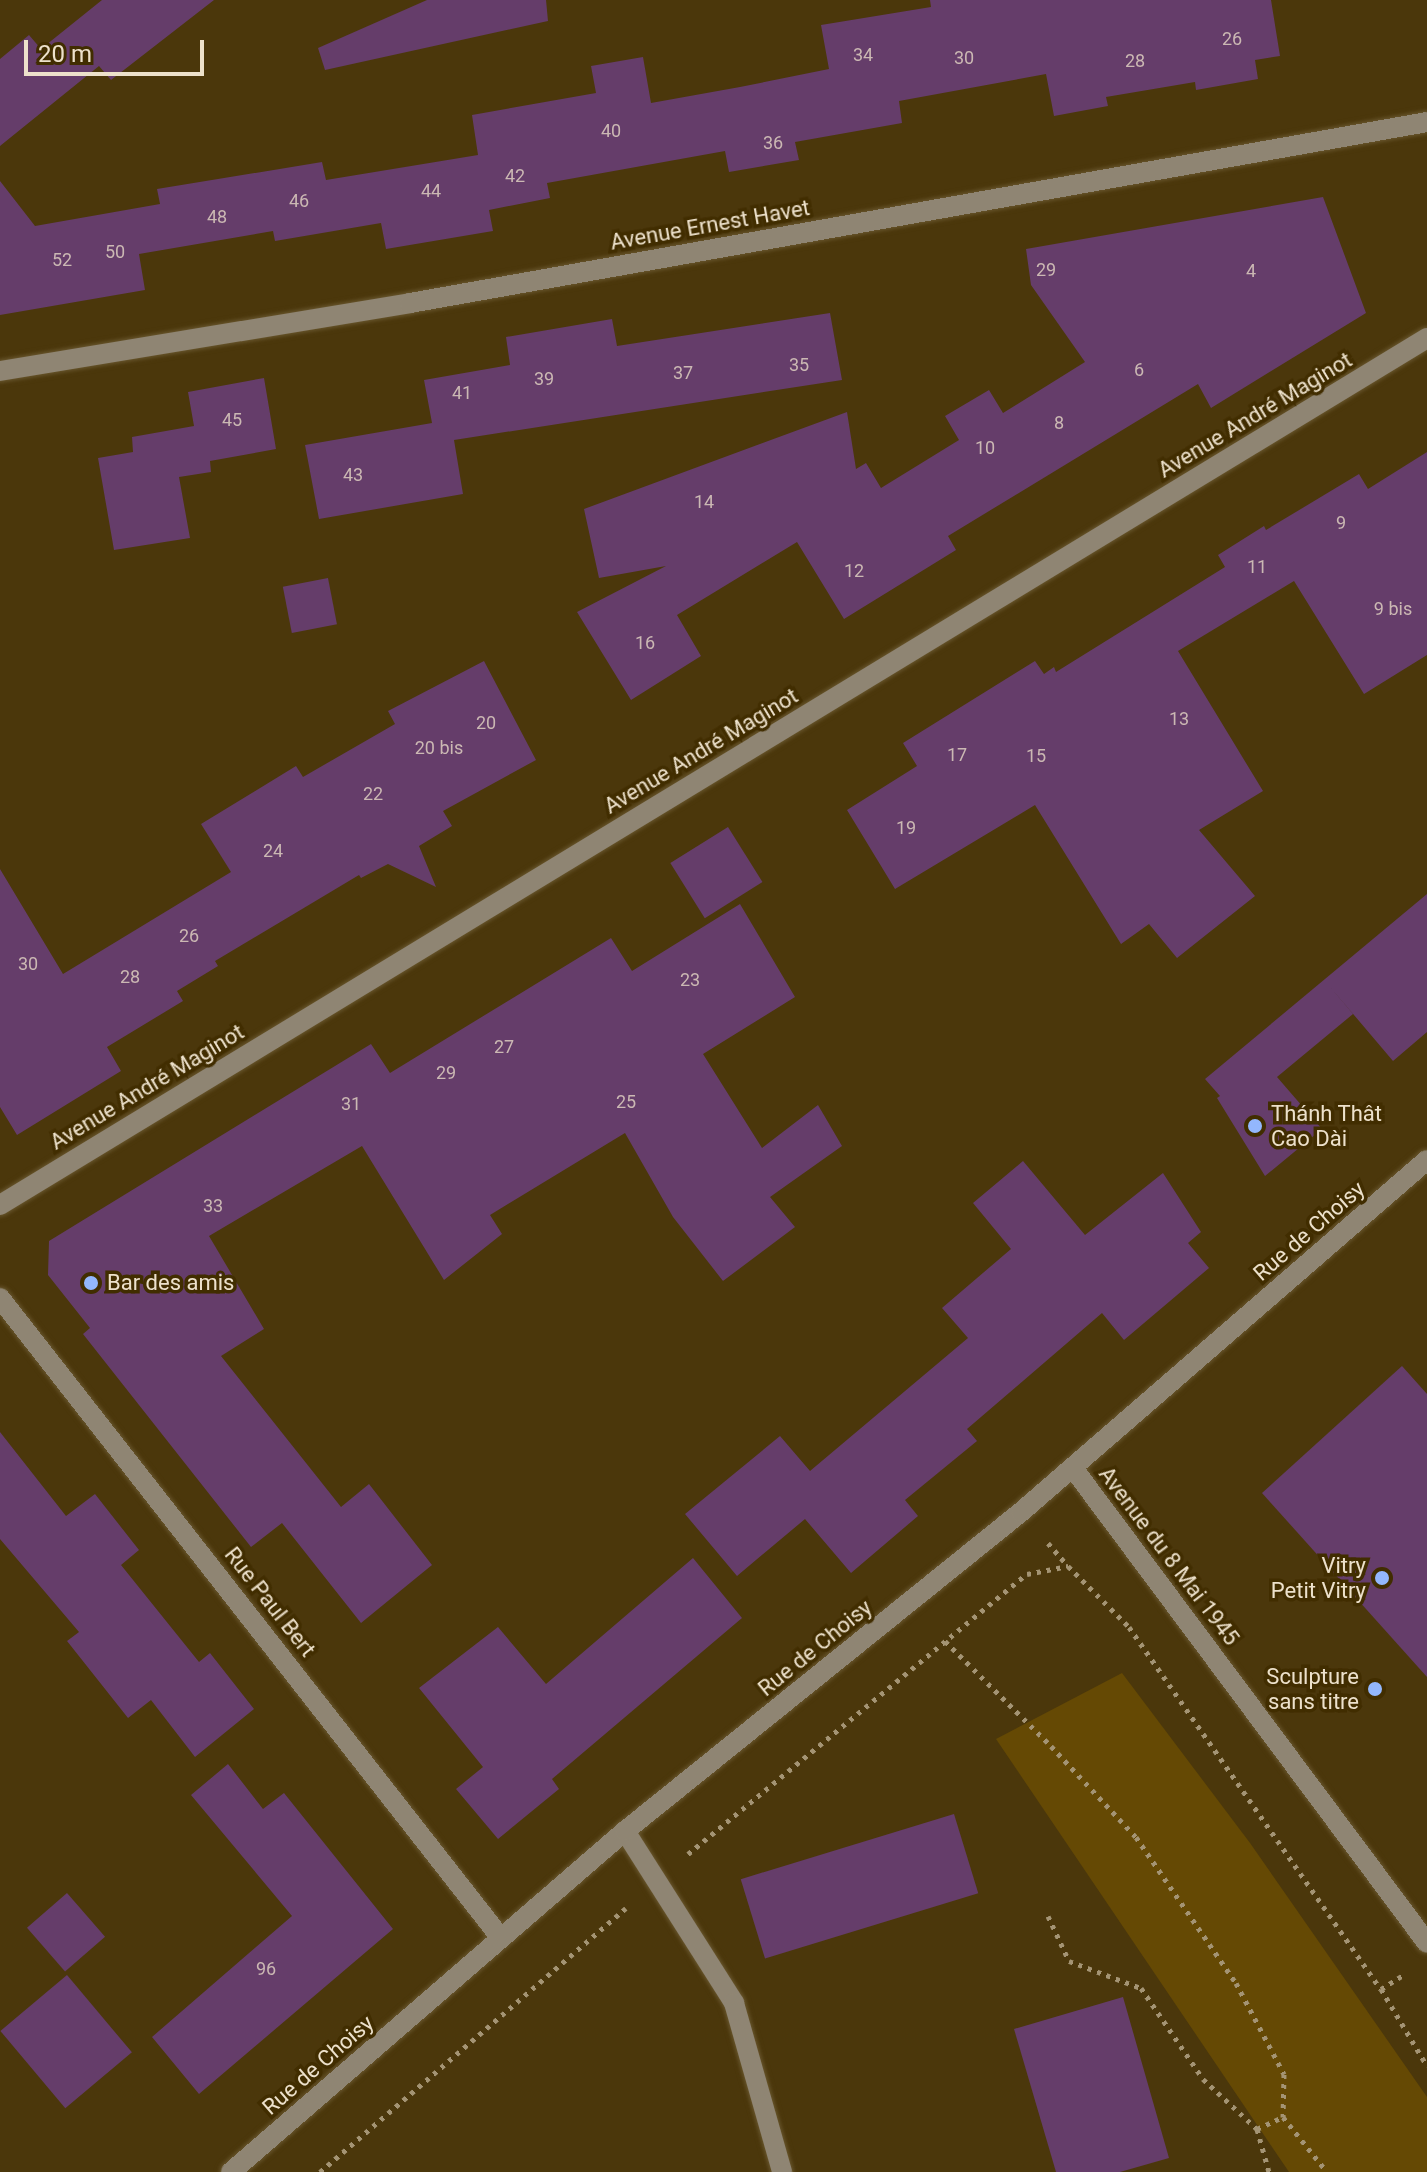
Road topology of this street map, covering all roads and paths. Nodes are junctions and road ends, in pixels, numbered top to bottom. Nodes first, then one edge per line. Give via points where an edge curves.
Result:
1 (1427, 122) edge
2 (1427, 338) edge
3 (0, 371) edge
4 (1427, 1160) edge
5 (0, 1205) edge
6 (0, 1298) edge
7 (1073, 1468) junction
8 (945, 1641) junction
9 (625, 1831) junction
10 (656, 1881) junction
11 (1048, 1916) dead end
12 (501, 1938) junction
13 (1427, 1943) edge
14 (1427, 2066) edge
15 (1283, 2117) junction
16 (1257, 2129) junction
17 (231, 2172) edge
18 (320, 2172) edge
19 (782, 2172) edge
20 (1269, 2172) edge
21 (1327, 2172) edge

1 - 3 street, Avenue Ernest Havet
2 - 5 street, Avenue André Maginot
4 - 7 street, Rue de Choisy
6 - 12 street, Rue Paul Bert
7 - 9 street, Rue de Choisy
7 - 13 street, Avenue du 8 Mai 1945
8 - 10 path
8 - 14 path via 1027,1574 1068,1566 1129,1627 1381,1989
8 - 15 path via 1136,1837 1236,1983 1284,2074
9 - 10 street
9 - 12 street, Rue de Choisy
10 - 18 path
10 - 19 street via 734,2003
11 - 16 path via 1069,1961 1141,1988 1203,2079
12 - 17 street, Rue de Choisy
15 - 16 path
15 - 21 path
16 - 20 path

